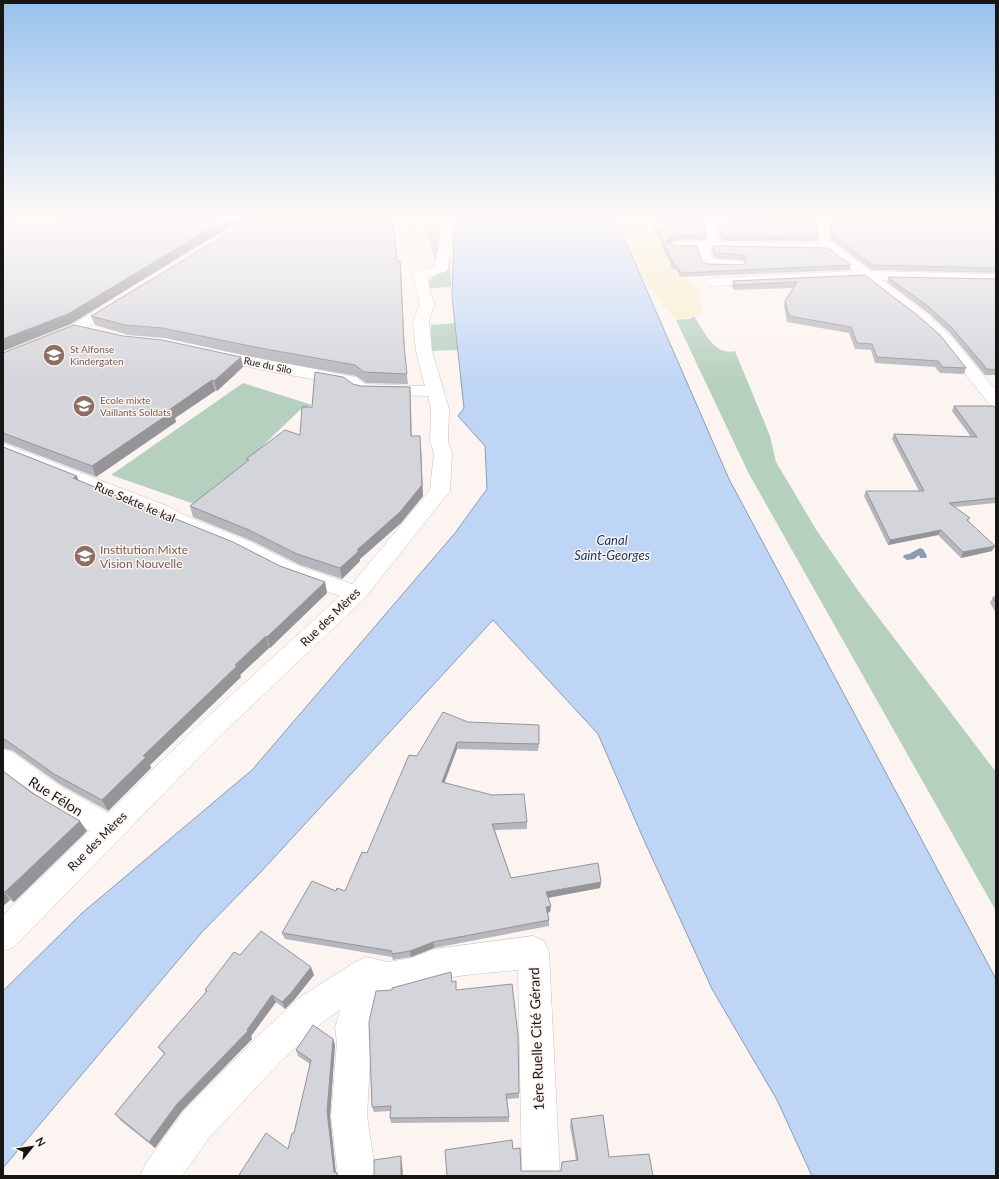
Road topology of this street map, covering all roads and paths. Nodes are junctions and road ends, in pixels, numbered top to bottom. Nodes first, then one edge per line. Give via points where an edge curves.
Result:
1 (425, 274) edge
2 (865, 275) junction
3 (996, 278) edge
4 (714, 282) dead end
5 (130, 295) edge
6 (77, 328) junction
7 (97, 332) edge
8 (197, 350) edge
9 (3, 358) edge
10 (436, 391) junction
11 (996, 401) edge
12 (3, 448) edge
13 (356, 594) junction
14 (3, 760) edge
15 (110, 829) junction
16 (3, 936) edge
17 (366, 973) junction
18 (159, 1176) edge
19 (357, 1176) edge
20 (542, 1176) edge

1 - 10 street, Rue des Mères via 420,276 426,304 421,322 424,350
2 - 3 street
2 - 4 street
2 - 11 street via 921,316 944,337
5 - 6 street
6 - 7 street
6 - 9 street
8 - 10 street, Rue du Silo via 350,381 361,389
10 - 13 street, Rue des Mères via 440,409 439,441 443,453 440,491
12 - 13 street, Rue Sekte ke kal via 141,502 177,520 244,547 291,571
13 - 15 street, Rue des Mères via 210,730
14 - 15 street, Rue Félon via 50,794
15 - 16 street, Rue des Mères
17 - 18 street via 311,1010 270,1048 196,1125
17 - 19 street via 352,1028 354,1042 349,1116
17 - 20 street, 1ère Ruelle Cité Gérard via 388,978 411,974 434,965 533,952

